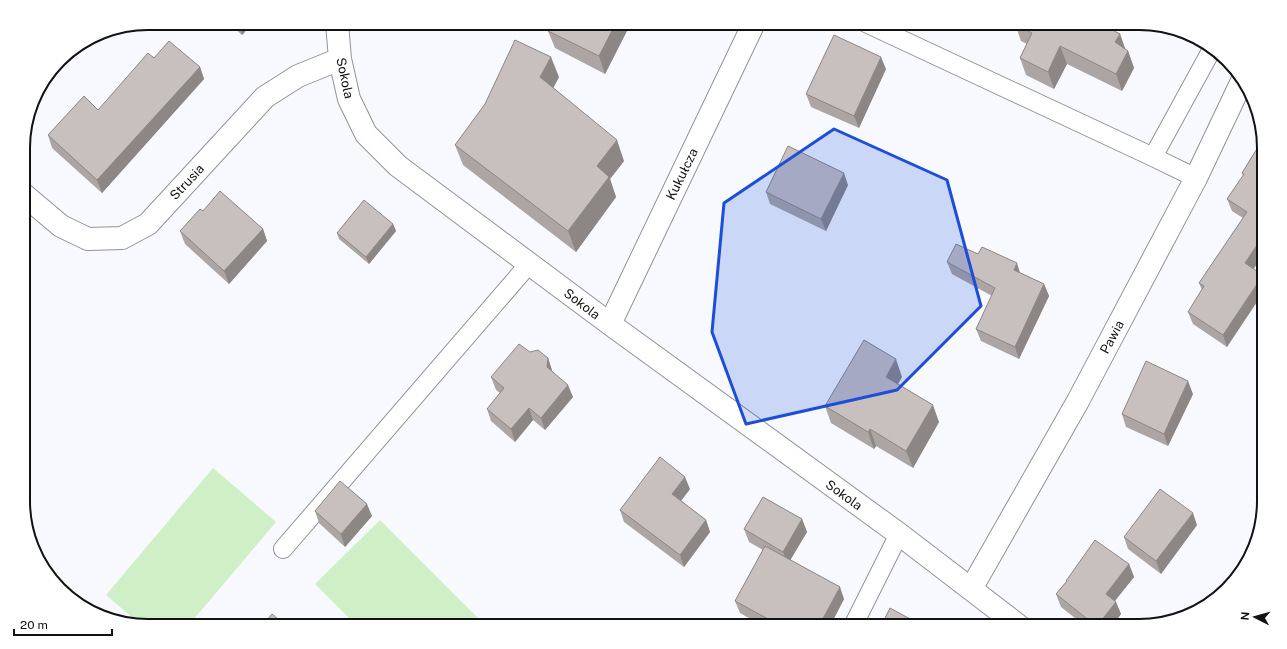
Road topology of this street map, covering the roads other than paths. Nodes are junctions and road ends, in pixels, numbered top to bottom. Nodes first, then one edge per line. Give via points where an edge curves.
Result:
1 (338, 30) edge
2 (751, 30) edge
3 (881, 30) edge
4 (1210, 53) edge
5 (340, 59) junction
6 (1239, 86) edge
7 (1152, 156) junction
8 (1196, 178) junction
9 (30, 200) edge
10 (529, 264) junction
11 (610, 324) junction
12 (898, 534) junction
13 (283, 549) dead end
14 (971, 589) junction
15 (856, 619) edge
16 (1010, 619) edge

1 - 5 street, Sokola
2 - 11 street, Kukułcza
3 - 7 lane
4 - 7 lane
5 - 9 street, Strusia via 298,76 265,97 148,224 122,238 88,239 61,226
5 - 10 street, Sokola via 349,99 366,134 398,166
6 - 8 street, Pawia
7 - 8 lane
8 - 14 street, Pawia via 1078,401
10 - 11 street, Sokola
10 - 13 lane
11 - 12 street, Sokola
12 - 14 street, Sokola
12 - 15 lane
14 - 16 street, Sokola

